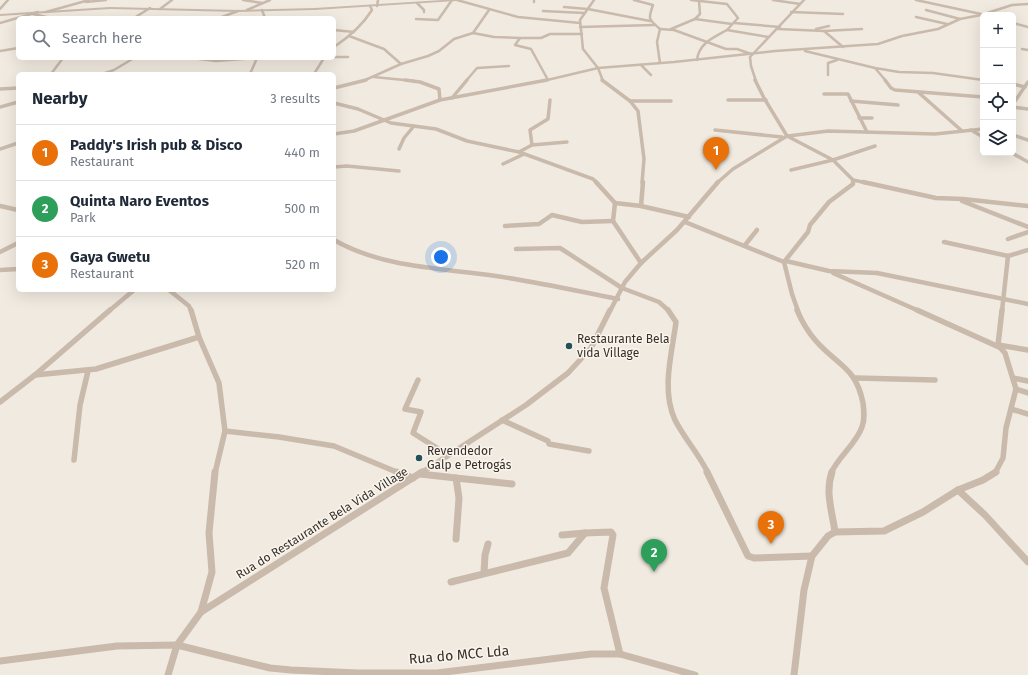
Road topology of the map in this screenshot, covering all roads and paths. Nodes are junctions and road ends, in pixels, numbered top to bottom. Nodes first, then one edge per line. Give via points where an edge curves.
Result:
1 (7, 0) edge
2 (88, 0) edge
3 (106, 0) edge
4 (172, 0) edge
5 (243, 0) edge
6 (270, 0) edge
7 (378, 0) edge
8 (452, 0) edge
9 (456, 0) edge
10 (594, 0) edge
11 (634, 0) edge
12 (691, 0) edge
13 (773, 0) edge
14 (804, 0) edge
15 (916, 0) edge
16 (81, 1) edge
17 (699, 1) junction
18 (411, 2) edge
19 (417, 3) junction
20 (258, 4) junction
21 (800, 4) junction
22 (1028, 4) edge
23 (370, 6) junction
24 (377, 6) junction
25 (1, 7) edge
26 (564, 7) dead end
27 (150, 8) junction
28 (160, 9) junction
29 (588, 9) junction
30 (247, 10) junction
31 (262, 10) junction
32 (489, 10) junction
33 (926, 10) dead end
34 (238, 11) junction
35 (543, 11) dead end
36 (39, 12) junction
37 (46, 12) junction
38 (424, 12) dead end
39 (790, 12) junction
40 (990, 12) edge
41 (584, 13) junction
42 (980, 13) edge
43 (32, 14) junction
44 (843, 14) dead end
45 (0, 15) edge
46 (980, 15) edge
47 (24, 16) edge
48 (42, 16) edge
49 (137, 16) edge
50 (224, 16) edge
51 (264, 16) edge
52 (916, 17) dead end
53 (16, 18) edge
54 (695, 18) junction
55 (416, 19) dead end
56 (960, 19) junction
57 (650, 21) junction
58 (0, 23) edge
59 (733, 24) junction
60 (948, 24) junction
61 (1016, 24) edge
62 (580, 25) junction
63 (654, 25) junction
64 (829, 26) dead end
65 (1028, 27) edge
66 (779, 28) junction
67 (660, 29) junction
68 (862, 29) dead end
69 (336, 30) edge
70 (670, 30) junction
71 (727, 30) junction
72 (811, 30) junction
73 (824, 31) junction
74 (354, 32) junction
75 (473, 32) junction
76 (582, 34) junction
77 (349, 36) junction
78 (768, 37) junction
79 (520, 38) junction
80 (704, 42) junction
81 (336, 46) edge
82 (16, 48) edge
83 (843, 48) junction
84 (1022, 49) dead end
85 (798, 50) junction
86 (1028, 50) edge
87 (0, 51) edge
88 (752, 54) junction
89 (336, 56) edge
90 (348, 57) dead end
91 (838, 59) junction
92 (62, 60) edge
93 (131, 60) edge
94 (207, 60) edge
95 (230, 60) edge
96 (256, 60) edge
97 (323, 60) edge
98 (697, 60) junction
99 (400, 64) junction
100 (660, 64) junction
101 (641, 65) junction
102 (509, 66) dead end
103 (598, 68) junction
104 (875, 68) junction
105 (53, 72) edge
106 (108, 72) edge
107 (251, 72) edge
108 (315, 72) edge
109 (651, 75) dead end
110 (828, 75) dead end
111 (373, 77) junction
112 (548, 80) junction
113 (980, 80) edge
114 (1028, 82) edge
115 (1016, 85) edge
116 (1025, 87) junction
117 (16, 88) edge
118 (336, 88) edge
119 (0, 89) edge
120 (918, 92) junction
121 (824, 94) dead end
122 (980, 97) edge
123 (451, 98) junction
124 (1016, 99) edge
125 (440, 100) junction
126 (550, 100) dead end
127 (728, 100) dead end
128 (766, 100) junction
129 (630, 101) junction
130 (671, 101) dead end
131 (851, 101) junction
132 (16, 103) edge
133 (336, 103) edge
134 (898, 105) dead end
135 (1016, 107) edge
136 (0, 108) edge
137 (1028, 109) edge
138 (859, 118) junction
139 (872, 118) dead end
140 (385, 119) junction
141 (414, 126) junction
142 (980, 129) edge
143 (715, 130) dead end
144 (971, 130) junction
145 (962, 131) junction
146 (866, 132) junction
147 (336, 134) edge
148 (980, 135) edge
149 (787, 136) junction
150 (1016, 136) edge
151 (782, 137) junction
152 (1028, 140) edge
153 (568, 142) dead end
154 (16, 143) edge
155 (532, 145) junction
156 (874, 146) dead end
157 (0, 149) edge
158 (399, 149) dead end
159 (519, 152) junction
160 (524, 154) junction
161 (1016, 155) edge
162 (833, 160) junction
163 (1028, 162) edge
164 (503, 164) dead end
165 (336, 167) edge
166 (791, 170) dead end
167 (398, 171) dead end
168 (852, 180) junction
169 (957, 199) junction
170 (615, 203) junction
171 (0, 206) edge
172 (641, 206) junction
173 (1028, 206) edge
174 (16, 210) edge
175 (689, 217) junction
176 (613, 221) junction
177 (685, 222) junction
178 (506, 226) dead end
179 (1028, 227) edge
180 (757, 230) dead end
181 (1028, 232) edge
182 (1008, 239) dead end
183 (336, 241) edge
184 (944, 242) dead end
185 (16, 244) edge
186 (745, 245) junction
187 (516, 249) dead end
188 (1028, 250) edge
189 (0, 252) edge
190 (1008, 256) junction
191 (785, 261) junction
192 (641, 263) junction
193 (16, 269) edge
194 (0, 270) edge
195 (829, 270) junction
196 (622, 288) junction
197 (132, 292) edge
198 (171, 292) edge
199 (618, 298) junction
200 (1002, 298) junction
201 (1028, 304) edge
202 (199, 337) junction
203 (999, 346) junction
204 (1028, 350) edge
205 (88, 371) junction
206 (35, 375) junction
207 (856, 378) junction
208 (1013, 378) junction
209 (418, 380) dead end
210 (935, 380) dead end
211 (1028, 381) edge
212 (1016, 389) junction
213 (1028, 393) edge
214 (0, 402) edge
215 (1011, 409) junction
216 (1028, 414) edge
217 (502, 420) junction
218 (225, 431) junction
219 (589, 451) dead end
220 (448, 455) junction
221 (74, 460) dead end
222 (420, 474) junction
223 (414, 478) junction
224 (456, 478) junction
225 (512, 484) dead end
226 (958, 490) junction
227 (835, 532) junction
228 (585, 533) junction
229 (562, 535) dead end
230 (456, 539) dead end
231 (488, 544) dead end
232 (812, 556) junction
233 (1028, 562) edge
234 (484, 573) junction
235 (451, 582) dead end
236 (201, 612) junction
237 (177, 645) junction
238 (620, 654) junction
239 (0, 661) edge
240 (168, 675) edge
241 (695, 675) edge
242 (794, 675) edge

1 - 25 street
2 - 16 street
3 - 16 street
4 - 28 street
5 - 20 street
6 - 20 street
7 - 24 street
8 - 9 street
8 - 19 street
8 - 55 street via 438,20
9 - 32 street
10 - 29 street
11 - 57 street via 653,5
12 - 17 street
13 - 21 street
14 - 21 street
15 - 42 street
16 - 37 street
17 - 54 street via 700,14
17 - 59 street via 727,4 738,16
18 - 19 street
18 - 24 street
19 - 38 street
20 - 30 street
21 - 39 street
22 - 40 street via 1012,5
23 - 24 street
23 - 31 street
23 - 74 street via 372,10 367,19
26 - 29 street
27 - 28 street
27 - 37 street
27 - 49 street
28 - 34 street
29 - 41 street
29 - 57 street
30 - 31 street
30 - 34 street
31 - 51 street
32 - 62 street via 527,19
32 - 75 street
33 - 56 street
34 - 50 street
35 - 41 street
36 - 37 street
36 - 43 street
36 - 45 street
39 - 44 street
39 - 66 street
41 - 62 street
43 - 47 street
43 - 48 street
46 - 56 street
52 - 60 street
53 - 58 street
54 - 59 street
54 - 70 street
56 - 60 street
57 - 63 street
59 - 66 street
59 - 71 street
60 - 83 street via 883,43
61 - 65 street
62 - 63 street via 607,28
62 - 76 street
63 - 67 street
64 - 72 street
66 - 72 street
66 - 78 street
67 - 70 street
67 - 100 street via 657,42
68 - 73 street
69 - 74 street
70 - 80 street
71 - 78 street
71 - 80 street
72 - 73 street
73 - 83 street
74 - 77 street
75 - 79 street via 494,37
75 - 99 street via 454,39 435,53
76 - 79 street
76 - 103 street via 583,49
77 - 81 street
77 - 99 street via 384,50
78 - 88 street
79 - 112 street via 515,44 531,49
80 - 88 street
80 - 98 street via 697,54
82 - 87 street
83 - 85 street
84 - 86 street
85 - 88 street
85 - 91 street
88 - 98 street
88 - 128 street via 750,61
89 - 90 street
91 - 104 street
91 - 110 street via 828,63
92 - 105 street
93 - 106 street
94 - 95 street
96 - 107 street
97 - 108 street
98 - 100 street
99 - 111 street
100 - 101 street
101 - 103 street
101 - 109 street
102 - 123 street via 477,68
103 - 112 street
103 - 129 street via 603,82
104 - 113 street
104 - 120 street via 891,88
111 - 118 street
111 - 125 street via 424,83 439,89
112 - 123 street
114 - 116 street
115 - 116 street
116 - 124 street
117 - 119 street
120 - 122 street
120 - 145 street
121 - 131 street via 847,94
123 - 125 street
125 - 140 street
126 - 155 street via 548,119 529,130
127 - 128 street
128 - 149 street
129 - 130 street
129 - 172 street via 638,111 643,143
131 - 134 street
131 - 138 street
132 - 136 street
133 - 140 street
135 - 137 street
138 - 139 street
138 - 146 street
140 - 141 street via 397,124
140 - 147 street via 354,131
141 - 158 street
141 - 159 street via 436,129 468,141
142 - 144 street
143 - 151 street
144 - 145 street
144 - 148 street
145 - 146 street via 935,134
146 - 149 street via 828,131
149 - 151 street
149 - 162 street
150 - 152 street
151 - 175 street, Rua do Restaurante Bela Vida Village via 733,169
153 - 155 street
154 - 157 street
155 - 159 street
156 - 162 street
159 - 160 street
160 - 164 street
160 - 170 street via 593,180
161 - 163 street
162 - 166 street
162 - 168 street
165 - 167 street
168 - 169 street via 936,198
168 - 191 street via 853,184 829,202
169 - 173 street
169 - 179 street
170 - 172 street
170 - 176 street
171 - 174 street
172 - 175 street
175 - 177 street, Rua do Restaurante Bela Vida Village
176 - 178 street via 582,222 552,215 539,224
176 - 192 street
177 - 186 street
177 - 192 street, Rua do Restaurante Bela Vida Village
180 - 186 street
181 - 182 street
183 - 199 street via 348,249 399,263 482,274
184 - 190 street
185 - 189 street
186 - 191 street
187 - 196 street via 560,248
188 - 190 street
190 - 200 street
191 - 195 street
191 - 207 street via 792,300 807,328 818,343 839,359
192 - 196 street, Rua do Restaurante Bela Vida Village
193 - 194 street
195 - 200 street via 868,272
195 - 203 street
196 - 199 street, Rua do Restaurante Bela Vida Village
196 - 232 street via 659,302 666,307 676,322 668,378 669,402 675,420 703,462 748,556
197 - 206 street
198 - 202 street via 188,306
199 - 217 street, Rua do Restaurante Bela Vida Village via 591,348 581,360 526,405
200 - 201 street
200 - 203 street
202 - 205 street
202 - 218 street via 218,383
203 - 204 street
203 - 208 street via 1005,354
205 - 206 street
205 - 221 street via 80,405
206 - 214 street
207 - 210 street
207 - 227 street via 862,398 864,421 858,435 838,460 830,477 829,490
208 - 211 street
208 - 212 street
209 - 220 street via 405,410 421,412 413,433
212 - 213 street
212 - 215 street
215 - 216 street
215 - 226 street via 1000,466 994,474
217 - 219 street via 548,441 549,444
217 - 220 street, Rua do Restaurante Bela Vida Village
218 - 223 street via 334,446
218 - 236 street via 212,487 209,533 212,572
220 - 222 street, Rua do Restaurante Bela Vida Village
222 - 223 street, Rua do Restaurante Bela Vida Village
222 - 224 street
223 - 236 street, Rua do Restaurante Bela Vida Village
224 - 225 street
224 - 230 street via 459,498
226 - 227 street via 923,512 884,531
226 - 233 street
227 - 232 street via 828,536
228 - 229 street
228 - 234 street via 568,553
228 - 238 street via 611,532 613,535 604,588
231 - 234 street via 484,555
232 - 242 street via 804,590
234 - 235 street
236 - 237 street
237 - 238 street, Rua do MCC Lda via 270,668 358,673 437,674 591,654
237 - 239 street, Rua do MCC Lda via 117,646
237 - 240 street
238 - 241 street, Rua do MCC Lda

